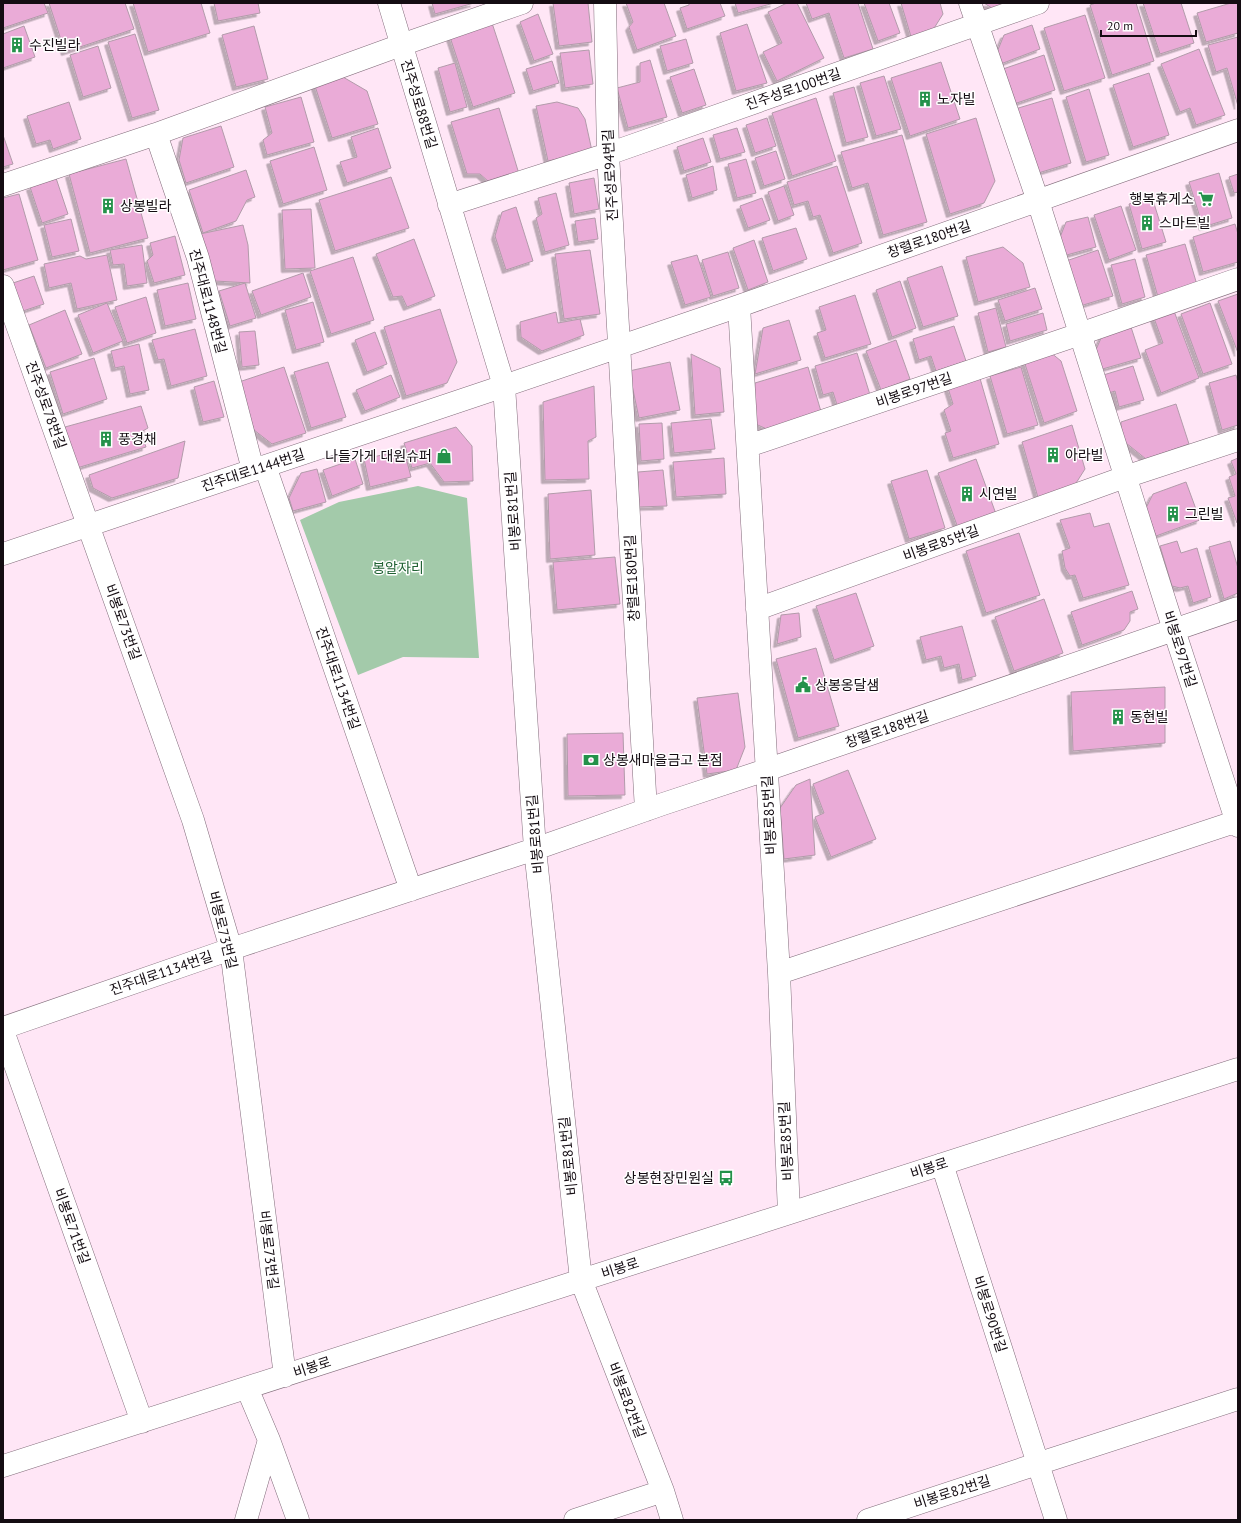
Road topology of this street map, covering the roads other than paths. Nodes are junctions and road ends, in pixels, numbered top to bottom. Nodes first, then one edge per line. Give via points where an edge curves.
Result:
1 (389, 3) edge
2 (522, 3) edge
3 (605, 3) edge
4 (970, 3) edge
5 (1038, 3) edge
6 (977, 24) junction
7 (401, 45) junction
8 (1238, 130) edge
9 (156, 134) junction
10 (608, 154) junction
11 (3, 185) edge
12 (1038, 201) junction
13 (449, 205) junction
14 (1238, 279) edge
15 (3, 286) edge
16 (739, 306) junction
17 (1080, 334) junction
18 (619, 346) junction
19 (504, 386) junction
20 (1238, 440) edge
21 (748, 446) junction
22 (259, 468) junction
23 (1125, 477) junction
24 (88, 525) junction
25 (3, 554) edge
26 (1238, 608) edge
27 (757, 609) junction
28 (1174, 630) junction
29 (766, 770) junction
30 (646, 810) junction
31 (1238, 823) edge
32 (535, 849) junction
33 (411, 890) junction
34 (231, 949) junction
35 (779, 973) junction
36 (3, 1029) edge
37 (1238, 1069) edge
38 (942, 1164) junction
39 (789, 1213) junction
40 (581, 1280) junction
41 (284, 1376) junction
42 (247, 1388) junction
43 (1238, 1399) edge
44 (142, 1422) junction
45 (269, 1440) junction
46 (1037, 1464) junction
47 (3, 1466) edge
48 (663, 1491) junction
49 (246, 1520) edge
50 (298, 1520) edge
51 (575, 1520) edge
52 (672, 1520) edge
53 (868, 1520) edge
54 (1056, 1520) edge

1 - 7 street, 진주성로88번길
2 - 7 street
3 - 10 street, 진주성로94번길
4 - 6 street
5 - 6 street, 진주성로100번길
6 - 10 street, 진주성로100번길
6 - 12 street
7 - 9 street
7 - 13 street, 진주성로88번길
8 - 12 street, 창렬로180번길
9 - 11 street
9 - 22 street, 진주대로1148번길 via 198,258
10 - 13 street
10 - 18 street, 진주성로94번길
12 - 16 street, 창렬로180번길
12 - 17 street, 비봉로97번길
13 - 19 street, 진주성로88번길
14 - 17 street, 비봉로97번길
15 - 24 street, 진주성로78번길
16 - 18 street, 창렬로180번길
16 - 21 street, 비봉로85번길
17 - 21 street, 비봉로97번길
17 - 23 street, 비봉로97번길
18 - 19 street, 창렬로180번길
18 - 30 street, 창렬로180번길
19 - 22 street, 진주대로1144번길
19 - 32 street, 비봉로81번길
20 - 23 street
21 - 27 street, 비봉로85번길
22 - 24 street, 진주대로1144번길
22 - 33 street, 진주대로1134번길
23 - 27 street, 비봉로85번길
23 - 28 street, 비봉로97번길
24 - 25 street, 진주대로1144번길
24 - 34 street, 비봉로73번길 via 193,820
26 - 28 street, 창렬로188번길
27 - 29 street, 비봉로85번길
28 - 29 street, 창렬로188번길
28 - 31 street, 비봉로97번길
29 - 30 street, 창렬로188번길
29 - 35 street, 비봉로85번길
30 - 32 street, 창렬로188번길
31 - 35 street, 비봉로97번길
32 - 33 street, 진주대로1134번길
32 - 40 street, 비봉로81번길
33 - 34 street, 진주대로1134번길
34 - 36 street, 진주대로1134번길
34 - 41 street, 비봉로73번길
35 - 39 street, 비봉로85번길
36 - 44 street, 비봉로71번길
37 - 38 street, 비봉로
38 - 39 street, 비봉로
38 - 46 street, 비봉로90번길
39 - 40 street, 비봉로
40 - 41 street, 비봉로
40 - 48 street, 비봉로82번길
41 - 42 street, 비봉로
42 - 44 street, 비봉로
42 - 45 street
43 - 46 street
44 - 47 street, 비봉로
45 - 49 street
45 - 50 street
46 - 53 street, 비봉로82번길
46 - 54 street, 비봉로90번길
48 - 51 street
48 - 52 street, 비봉로82번길

